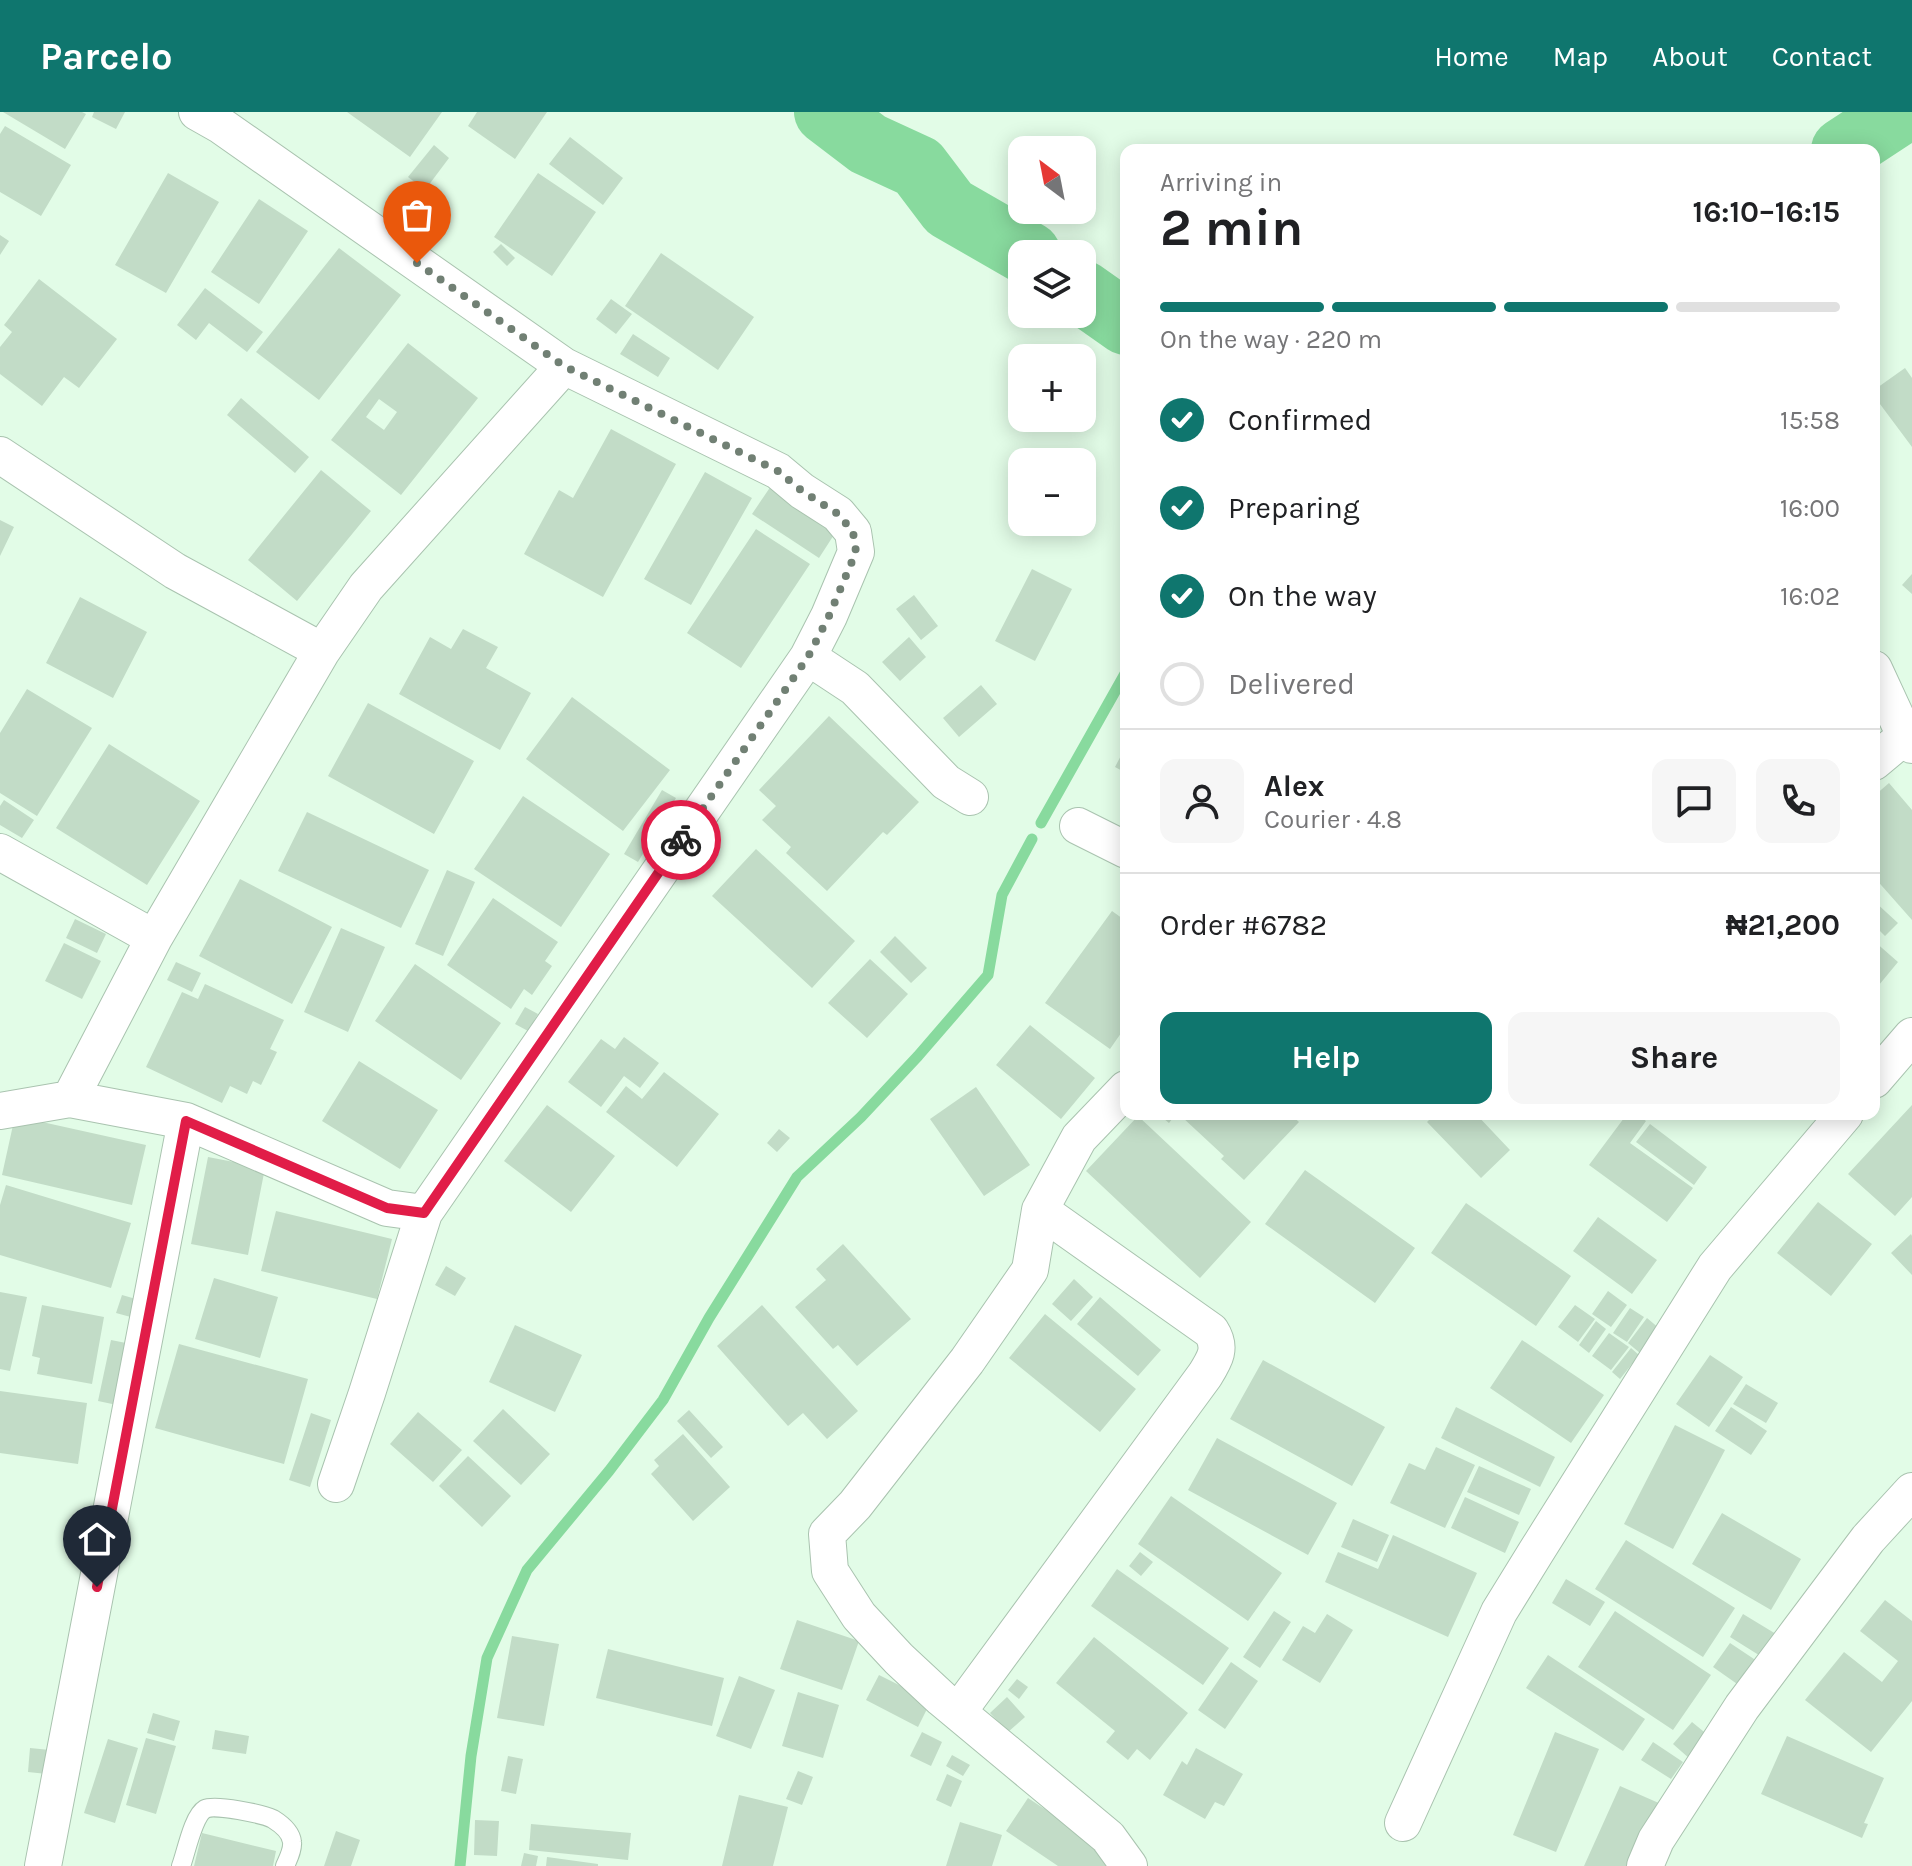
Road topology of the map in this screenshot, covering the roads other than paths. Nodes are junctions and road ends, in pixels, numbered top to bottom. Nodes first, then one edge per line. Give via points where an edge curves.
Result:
1 (197, 112) edge
2 (564, 366) junction
3 (0, 455) edge
4 (322, 651) junction
5 (808, 657) junction
6 (1880, 682) edge
7 (1908, 740) edge
8 (1880, 758) edge
9 (970, 797) dead end
10 (1078, 826) dead end
11 (1120, 847) edge
12 (0, 852) edge
13 (154, 938) junction
14 (1912, 1036) edge
15 (1880, 1073) edge
16 (1120, 1095) edge
17 (70, 1099) junction
18 (0, 1111) edge
19 (1840, 1120) edge
20 (186, 1121) junction
21 (1040, 1210) junction
22 (424, 1213) junction
23 (336, 1484) dead end
24 (1912, 1491) edge
25 (958, 1712) junction
26 (1403, 1823) dead end
27 (43, 1866) edge
28 (181, 1866) edge
29 (285, 1866) edge
30 (1129, 1866) edge
31 (1645, 1866) edge

1 - 2 street
2 - 4 street via 366,587
2 - 5 street via 778,471 838,514 853,532 856,552
3 - 4 street via 175,571
4 - 13 street
5 - 9 street via 855,688 946,782
5 - 22 street
6 - 7 street
7 - 8 street
10 - 11 street
12 - 13 street
13 - 17 street
14 - 15 street
16 - 21 street via 1079,1138
17 - 18 street
17 - 20 street
19 - 26 street via 1715,1267 1499,1612
20 - 22 street via 387,1208
20 - 27 street
21 - 25 street via 1030,1270 967,1361 827,1534 830,1571 859,1616
21 - 25 street via 1211,1331 1217,1354
22 - 23 street
24 - 31 street via 1868,1539 1742,1707 1656,1840
25 - 30 street via 1108,1837
28 - 29 lane via 197,1818 205,1809 217,1807 270,1818 282,1826 293,1845

